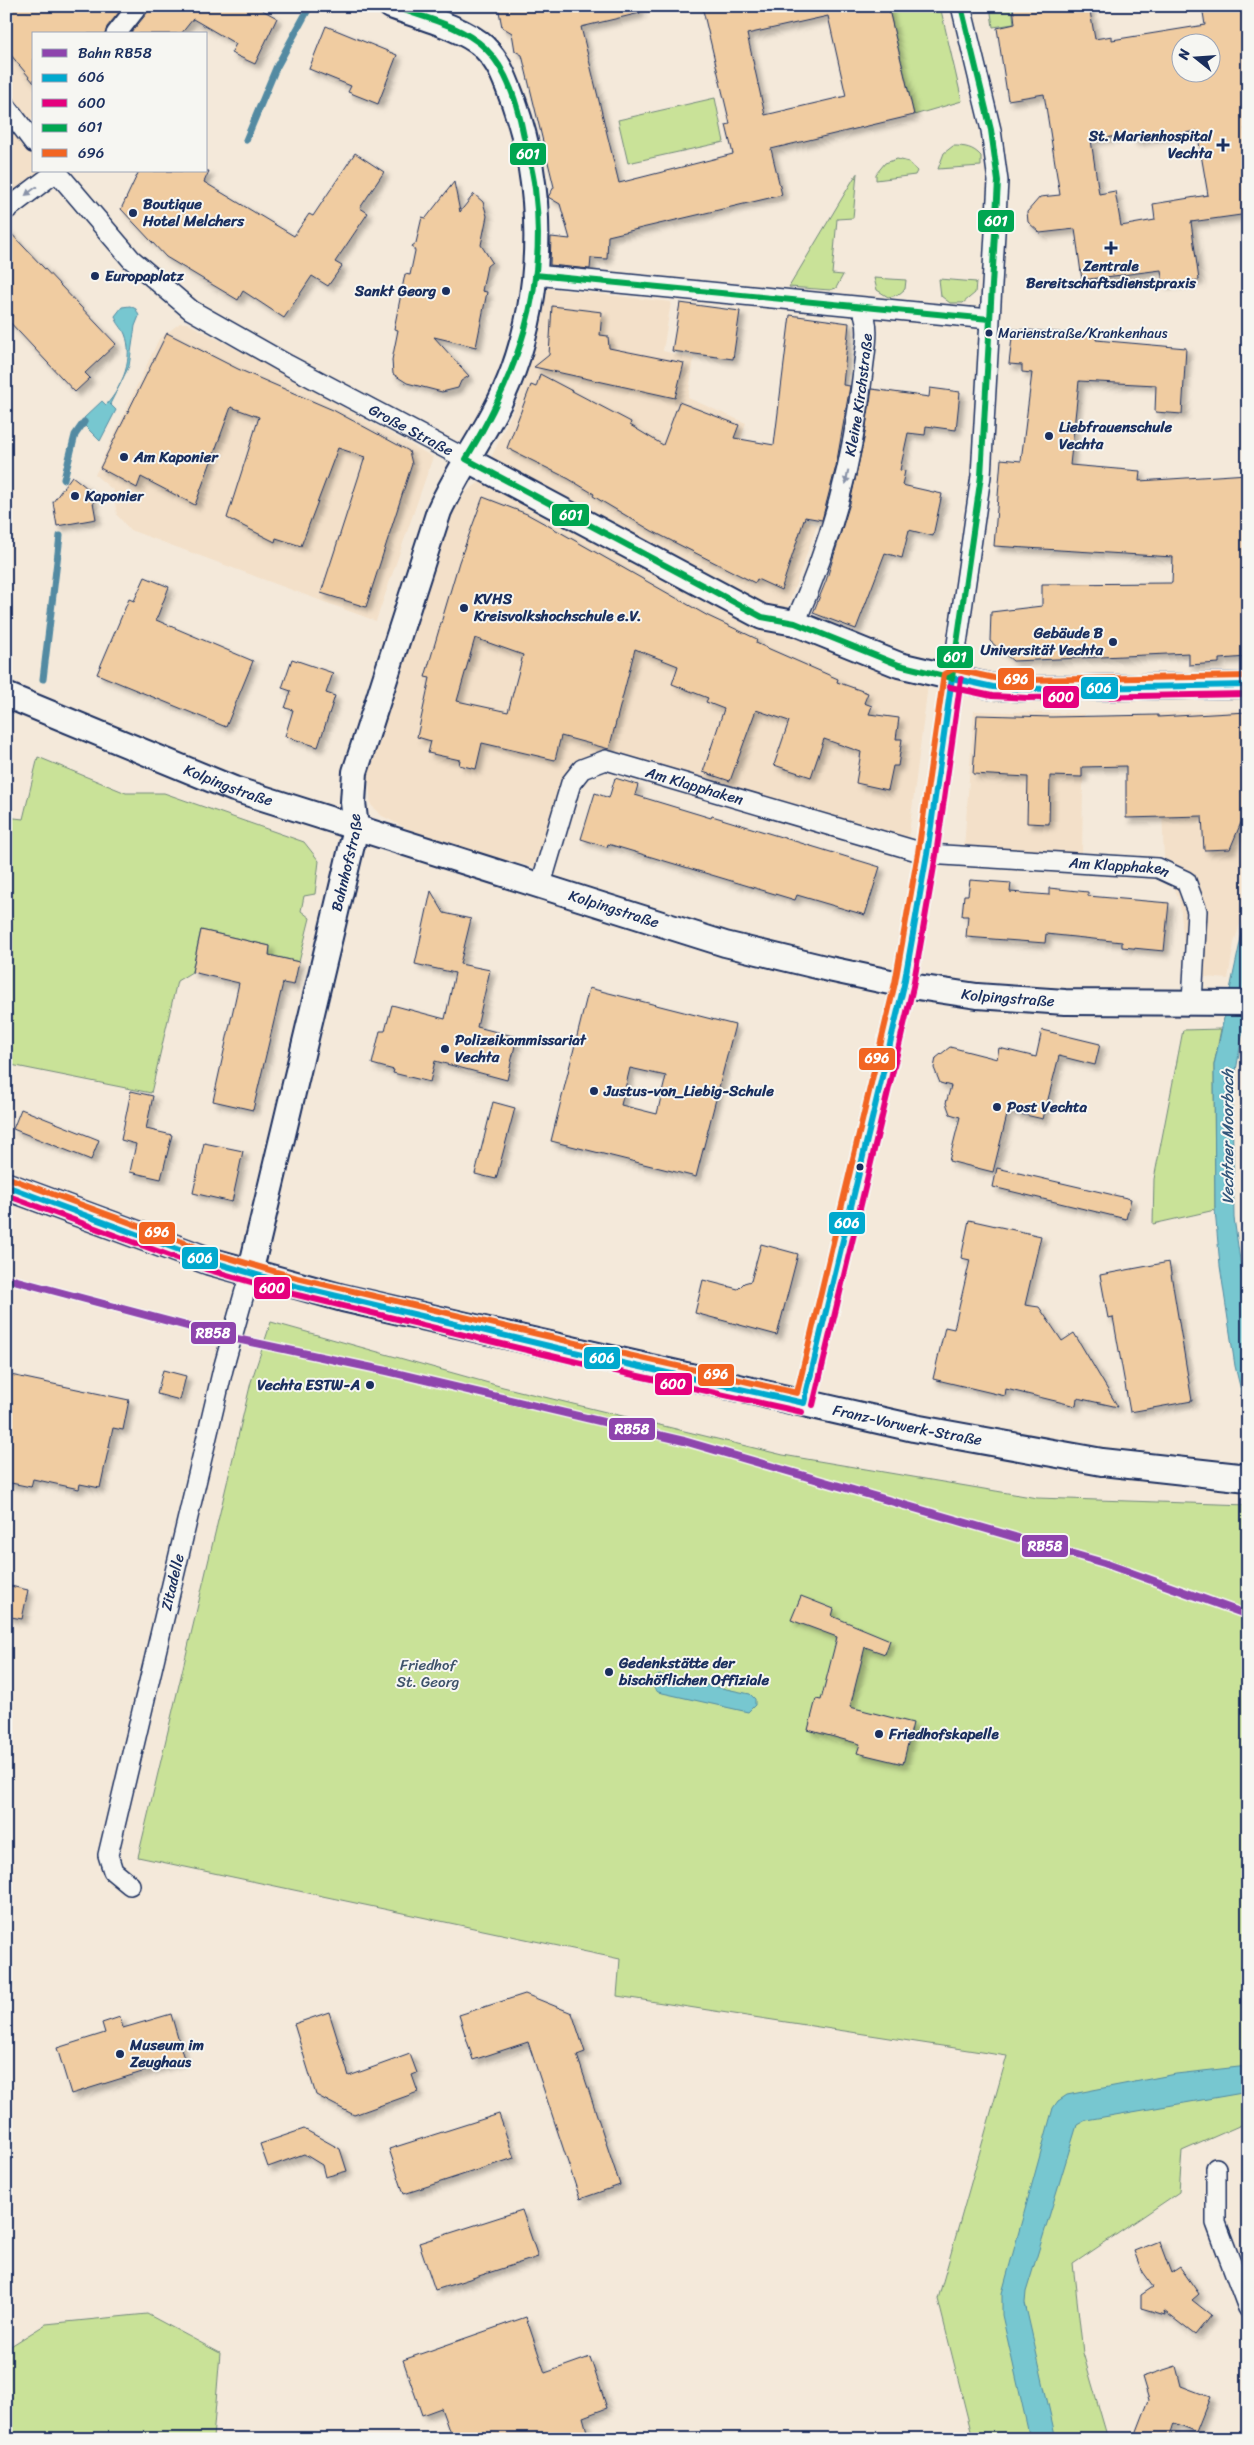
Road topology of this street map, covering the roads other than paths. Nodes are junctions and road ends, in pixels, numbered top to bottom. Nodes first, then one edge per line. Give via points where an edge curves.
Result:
1 (138, 6) edge
2 (391, 6) edge
3 (961, 6) edge
4 (118, 32) edge
5 (6, 106) edge
6 (31, 132) edge
7 (56, 172) edge
8 (6, 210) edge
9 (534, 275) junction
10 (862, 308) junction
11 (989, 319) junction
12 (466, 459) junction
13 (795, 622) junction
14 (952, 678) junction
15 (1248, 685) edge
16 (6, 695) edge
17 (356, 828) junction
18 (927, 854) junction
19 (541, 884) junction
20 (904, 985) junction
21 (1202, 1002) junction
22 (1248, 1003) edge
23 (6, 1186) edge
24 (250, 1273) junction
25 (804, 1402) junction
26 (1248, 1478) edge
27 (130, 1885) dead end
28 (1216, 2168) dead end
29 (1248, 2308) edge

1 - 4 street
2 - 9 street, Bahnhofstraße via 459,32 483,46 501,66 522,126 536,195
3 - 11 street via 991,130 998,181
5 - 6 street
7 -> 8 street
7 - 12 street, Große Straße via 131,259 191,310
9 - 10 street
9 - 12 street, Bahnhofstraße via 527,323 513,372
10 - 11 street
10 -> 13 street, Kleine Kirchstraße via 868,322 859,410 845,486 818,568
11 - 14 street via 981,476
12 - 13 street, Große Straße via 762,617
12 - 17 street, Bahnhofstraße via 438,511 356,772 352,802
13 - 14 street, Große Straße via 899,665
14 - 15 street, Große Straße via 994,687 1028,689
14 - 18 street
16 - 17 street, Kolpingstraße via 234,789
17 - 19 street, Kolpingstraße
17 - 24 street, Bahnhofstraße
18 - 19 street, Am Klapphaken via 606,760 582,769 571,783
18 - 20 street
18 - 21 street, Am Klapphaken via 1158,868 1186,881 1197,911
19 - 20 street, Kolpingstraße via 725,944
20 - 21 street, Kolpingstraße via 977,996 1055,1001
20 - 25 street
21 - 22 street, Kolpingstraße
23 - 24 main road, Franz-Vorwerk-Straße via 169,1247
24 - 25 main road, Franz-Vorwerk-Straße via 604,1359
24 - 27 street, Zitadelle via 223,1369 108,1855 113,1871
25 - 26 main road, Franz-Vorwerk-Straße via 914,1428 1041,1452
28 - 29 street via 1216,2223

